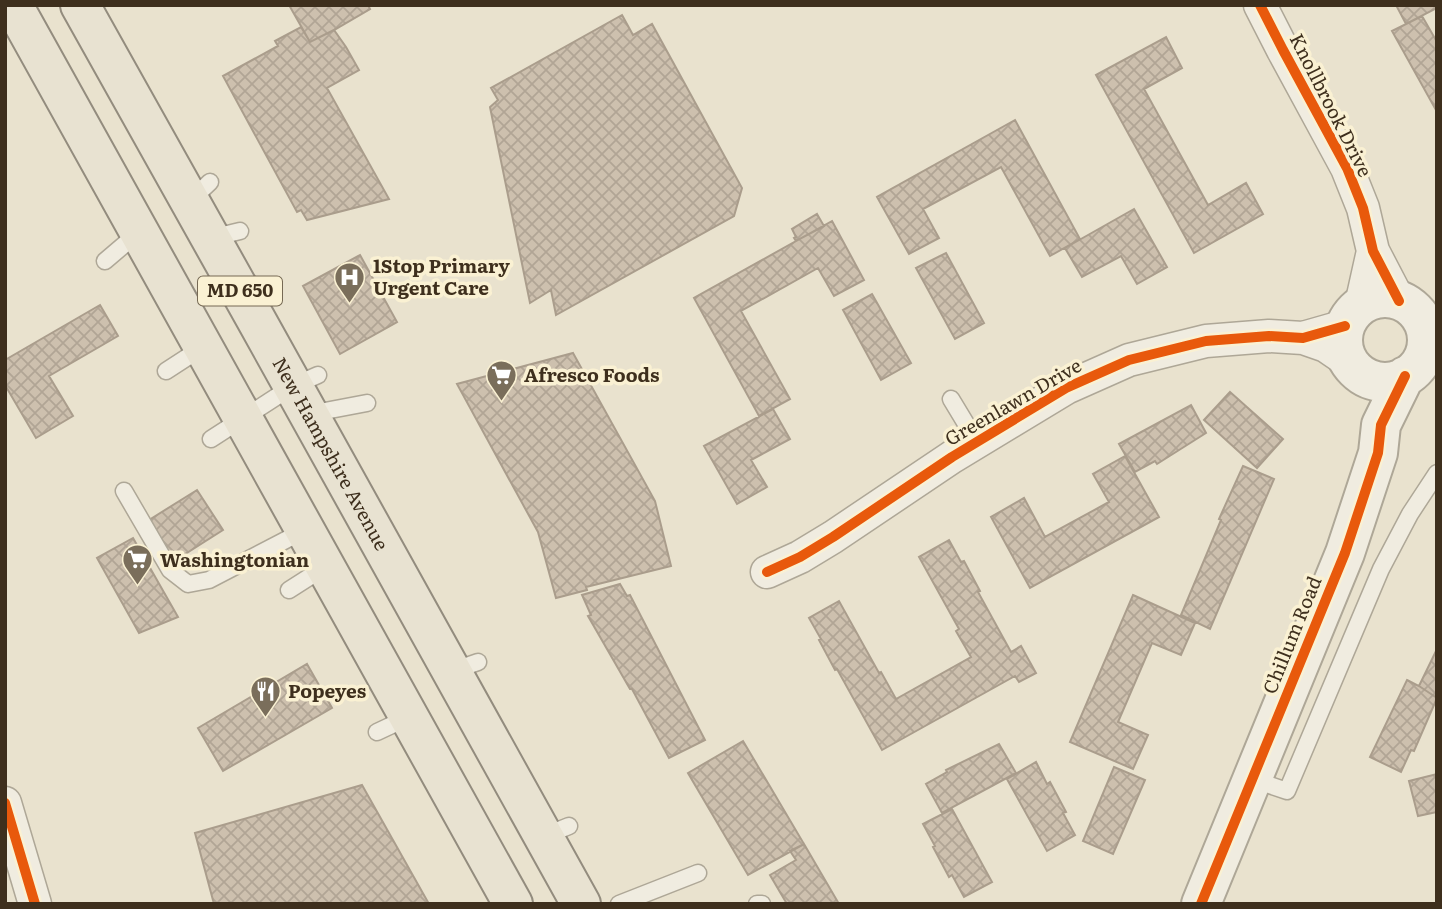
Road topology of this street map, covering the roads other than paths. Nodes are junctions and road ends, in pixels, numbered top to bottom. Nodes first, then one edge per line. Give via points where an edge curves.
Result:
1 (13, 5) edge
2 (80, 5) edge
3 (1260, 5) edge
4 (139, 232) junction
5 (1373, 251) junction
6 (105, 261) dead end
7 (1420, 335) edge
8 (1355, 342) junction
9 (203, 347) junction
10 (166, 371) dead end
11 (307, 392) junction
12 (951, 399) dead end
13 (367, 403) dead end
14 (242, 418) junction
15 (1381, 425) junction
16 (211, 439) dead end
17 (977, 442) junction
18 (1437, 473) edge
19 (124, 491) dead end
20 (305, 530) junction
21 (325, 566) junction
22 (766, 572) dead end
23 (289, 590) dead end
24 (1252, 779) junction
25 (5, 803) edge
26 (698, 873) dead end
27 (665, 887) junction
28 (35, 904) edge
29 (513, 904) edge
30 (581, 904) edge
31 (619, 904) edge
32 (668, 904) edge
33 (1201, 904) edge

1 - 4 main road, MD 650
2 - 11 main road, New Hampshire Avenue / MD 650 via 225,234
3 - 5 street, Knollbrook Drive via 1347,169
4 - 6 lane
4 - 9 main road, MD 650
5 - 7 street, Knollbrook Drive
5 - 8 street, Knollbrook Drive
7 - 8 street via 1387,298 1374,299
7 - 8 street via 1392,381 1378,381
7 - 15 street, Chillum Road
8 - 15 street, Chillum Road
8 - 17 street, Greenlawn Drive via 1269,336 1206,341 1129,360 1066,388
9 - 10 lane
9 - 14 main road, MD 650
11 - 13 lane
11 - 14 lane
11 - 30 main road, New Hampshire Avenue / MD 650 via 422,607 465,667 556,831
12 - 17 lane
14 - 16 lane
14 - 20 main road, MD 650
15 - 24 street, Chillum Road via 1378,453 1345,553
17 - 22 street, Greenlawn Drive via 833,537
18 - 24 lane via 1381,569 1287,791
19 - 20 lane via 170,570 188,584 209,580
20 - 21 main road, MD 650
21 - 23 lane
21 - 29 main road, MD 650 via 393,724
24 - 33 street, Chillum Road
25 - 28 street
26 - 27 lane
27 - 31 lane
27 - 32 lane

